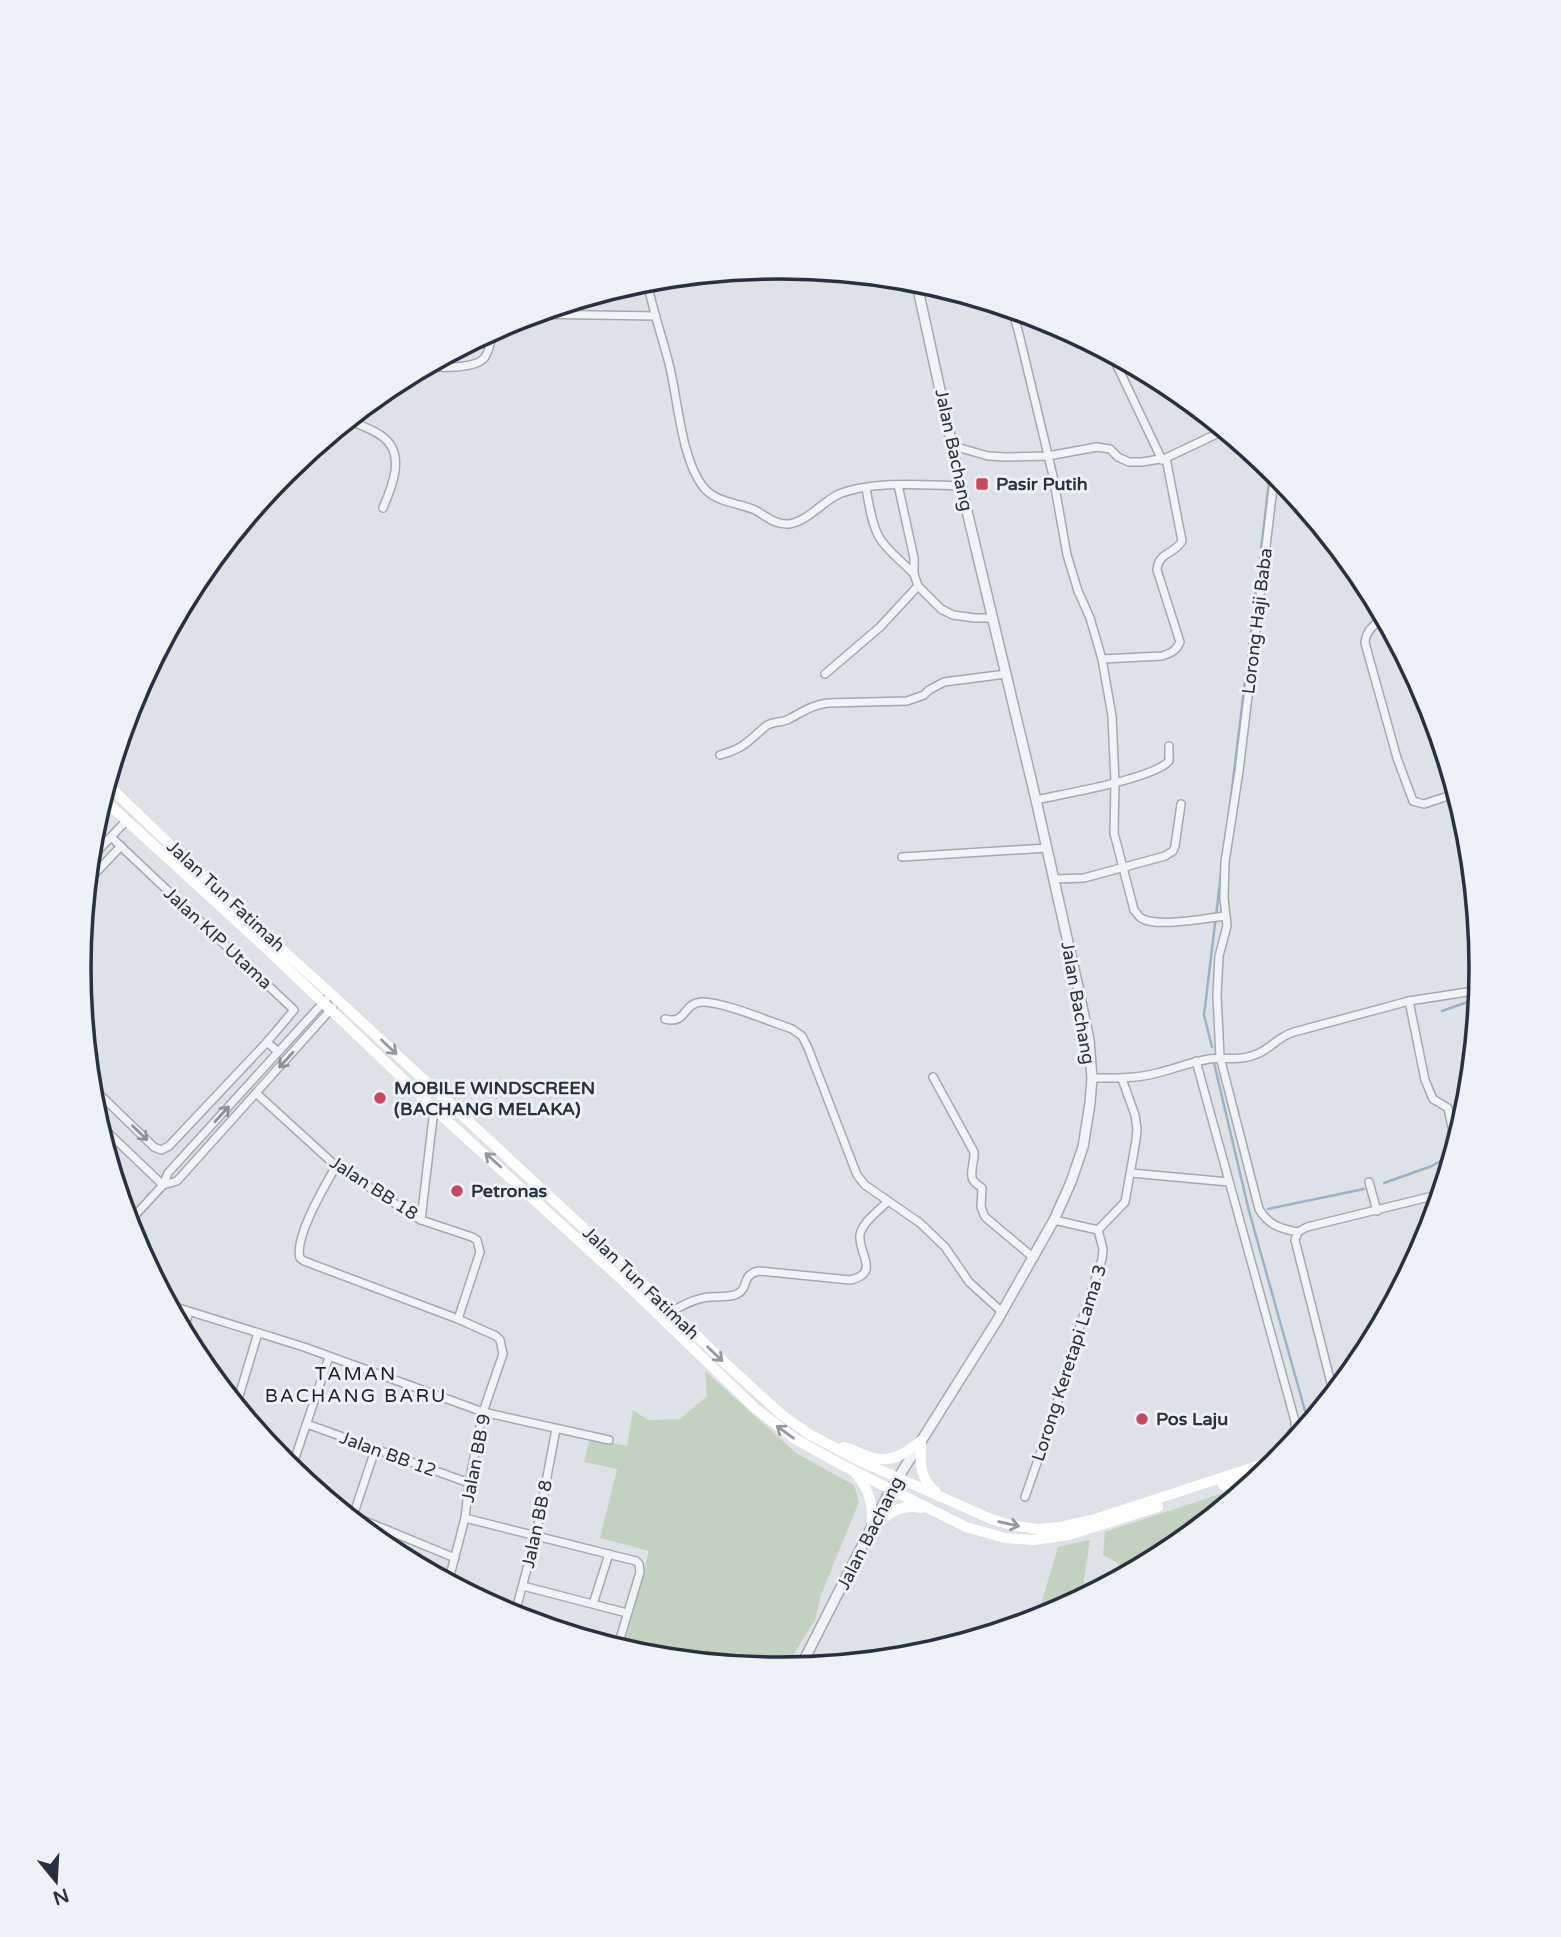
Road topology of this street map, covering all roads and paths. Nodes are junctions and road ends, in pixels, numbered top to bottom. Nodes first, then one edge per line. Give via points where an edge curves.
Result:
1 (650, 291) edge
2 (919, 293) edge
3 (564, 315) edge
4 (656, 316) junction
5 (1015, 321) edge
6 (490, 343) edge
7 (1118, 367) edge
8 (442, 368) edge
9 (357, 424) edge
10 (1216, 434) edge
11 (953, 446) junction
12 (1048, 456) junction
13 (1164, 459) junction
14 (898, 485) junction
15 (961, 486) junction
16 (1273, 486) edge
17 (866, 488) junction
18 (383, 508) dead end
19 (914, 573) junction
20 (918, 586) junction
21 (992, 618) junction
22 (1377, 623) edge
23 (1102, 659) junction
24 (825, 674) dead end
25 (1006, 674) junction
26 (1169, 746) dead end
27 (720, 755) dead end
28 (1115, 782) junction
29 (114, 791) edge
30 (1448, 796) edge
31 (1036, 800) junction
32 (1181, 804) dead end
33 (111, 805) edge
34 (127, 820) junction
35 (111, 837) junction
36 (102, 846) edge
37 (121, 846) junction
38 (1047, 848) junction
39 (902, 857) dead end
40 (1122, 867) junction
41 (98, 870) edge
42 (1053, 879) junction
43 (1223, 916) junction
44 (1469, 992) edge
45 (331, 1001) junction
46 (1409, 1002) junction
47 (665, 1019) dead end
48 (267, 1042) junction
49 (278, 1052) junction
50 (1220, 1057) junction
51 (1196, 1061) junction
52 (933, 1077) dead end
53 (1092, 1077) junction
54 (1122, 1079) junction
55 (256, 1093) junction
56 (103, 1098) edge
57 (434, 1108) junction
58 (1452, 1126) edge
59 (111, 1136) edge
60 (336, 1166) junction
61 (1131, 1173) junction
62 (1229, 1182) junction
63 (1369, 1182) dead end
64 (163, 1185) junction
65 (1430, 1198) edge
66 (888, 1201) junction
67 (1377, 1211) junction
68 (136, 1214) edge
69 (421, 1220) junction
70 (1054, 1220) junction
71 (1098, 1230) junction
72 (1298, 1232) junction
73 (1034, 1258) junction
74 (181, 1309) edge
75 (672, 1311) junction
76 (190, 1312) junction
77 (1002, 1312) junction
78 (458, 1319) junction
79 (187, 1320) edge
80 (258, 1333) junction
81 (329, 1357) junction
82 (1331, 1384) edge
83 (239, 1395) edge
84 (483, 1412) junction
85 (307, 1424) junction
86 (1295, 1427) edge
87 (556, 1429) junction
88 (609, 1440) dead end
89 (921, 1441) junction
90 (824, 1443) junction
91 (375, 1450) junction
92 (295, 1458) edge
93 (844, 1466) junction
94 (1257, 1466) edge
95 (1244, 1478) edge
96 (469, 1483) junction
97 (894, 1484) junction
98 (1025, 1497) dead end
99 (946, 1499) junction
100 (354, 1511) edge
101 (944, 1516) junction
102 (465, 1518) junction
103 (374, 1525) edge
104 (388, 1530) junction
105 (872, 1530) junction
106 (387, 1534) edge
107 (536, 1535) junction
108 (609, 1554) junction
109 (455, 1558) junction
110 (451, 1574) edge
111 (523, 1586) junction
112 (593, 1604) junction
113 (517, 1606) edge
114 (627, 1613) junction
115 (620, 1639) edge
116 (806, 1657) edge

1 - 4 street
2 - 11 street, Jalan Bachang
3 - 4 street
4 - 17 street via 686,448 697,477 714,496 789,524 841,494
5 - 12 street
6 - 8 street via 482,360
7 - 13 street
9 - 18 street via 383,437 396,459
10 - 13 street
11 - 12 street via 988,456
11 - 15 street, Jalan Bachang
12 - 13 street via 1097,447 1110,449 1129,462
12 - 23 street via 1067,555
13 - 23 street via 1182,541 1161,557 1157,569 1180,642 1162,656
14 - 15 street
14 - 17 street
14 - 19 street
15 - 21 street, Jalan Bachang
16 - 43 street, Lorong Haji Baba via 1225,862
17 - 19 street via 883,544
19 - 20 street
20 - 21 street via 953,615
20 - 24 street via 880,627
21 - 25 street, Jalan Bachang
22 - 30 street via 1365,643 1409,793 1413,801 1424,804
23 - 28 street via 1112,716
25 - 27 street via 944,682 907,701 816,705 784,722 773,722 743,747
25 - 31 street, Jalan Bachang
26 - 28 street via 1166,765
28 - 31 street
28 - 40 street via 1114,833
29 - 45 main road, Jalan Tun Fatimah
31 - 38 street, Jalan Bachang
32 - 40 street via 1173,851
33 - 34 main road, Jalan Tun Fatimah
34 - 35 street
34 - 45 main road, Jalan Tun Fatimah
35 - 36 street
35 - 37 street, Jalan KIP Utama
37 - 41 street
37 - 48 street, Jalan KIP Utama via 294,1010
38 - 39 street
38 - 42 street, Jalan Bachang
40 - 42 street via 1084,878
40 - 43 street via 1140,918 1173,922
42 - 53 street, Jalan Bachang via 1086,1027
43 - 50 street, Lorong Haji Baba via 1227,926 1219,956 1217,995
44 - 46 street
45 - 49 street
45 -> 55 street
45 - 57 main road, Jalan Tun Fatimah
45 -> 75 main road, Jalan Tun Fatimah
46 - 50 street via 1282,1036 1248,1058
46 - 58 street via 1425,1080 1433,1099 1448,1108
47 - 66 street via 677,1020 688,1006 711,1002 792,1029 802,1037 852,1166 865,1185
48 - 49 street
56 -> 48 street, Jalan KIP Utama via 161,1150
64 -> 49 street via 168,1173
50 - 51 street
50 - 72 street via 1259,1209 1273,1225
51 - 54 street
51 - 62 street
52 - 73 street via 974,1152 972,1176 982,1188 985,1217
53 - 54 street
53 - 70 street, Jalan Bachang via 1083,1147
54 - 61 street via 1137,1129
55 - 60 street, Jalan BB 18
55 - 64 street via 177,1181
57 - 69 street
93 -> 57 main road, Jalan Tun Fatimah via 773,1423
59 - 64 street
60 - 69 street, Jalan BB 18
60 - 78 street via 309,1218 298,1249 300,1258
61 - 62 street
61 - 71 street via 1125,1202
62 - 86 street
63 - 67 street
64 - 68 street
65 - 67 street
66 - 75 street via 860,1233 866,1268 858,1278 759,1271 747,1277 737,1294 699,1299
66 - 77 street via 945,1247 969,1282
67 - 72 street
69 - 78 street, Jalan BB 18 via 477,1240 480,1252
70 - 71 street
70 - 73 street, Jalan Bachang
71 - 98 street, Lorong Keretapi Lama 3 via 1102,1259
72 - 82 street via 1295,1240
73 - 77 street, Jalan Bachang
74 - 76 street
75 -> 90 main road, Jalan Tun Fatimah via 782,1415
76 - 79 street
76 - 80 street
77 - 89 street, Jalan Bachang
78 - 84 street, Jalan BB 9 via 500,1340 503,1354
80 - 81 street
80 - 83 street
81 - 84 street
81 - 85 street
84 - 87 street
84 - 96 street, Jalan BB 9
85 - 91 street, Jalan BB 12
85 - 92 street
87 - 88 street
87 - 107 street, Jalan BB 8
89 - 90 main road via 887,1459
89 - 97 street, Jalan Bachang
89 - 99 main road via 922,1474
90 - 97 main road, Jalan Tun Fatimah
91 - 96 street, Jalan BB 12
91 - 100 street
93 - 97 main road, Jalan Tun Fatimah
93 - 105 main road via 868,1491
99 -> 94 main road, Jalan Tun Fatimah via 1010,1525 1060,1527
95 - 101 main road, Jalan Tun Fatimah via 1044,1539 986,1534
96 - 102 street, Jalan BB 9
97 - 99 main road, Jalan Tun Fatimah
97 - 101 main road, Jalan Tun Fatimah
97 - 105 street, Jalan Bachang
101 - 105 main road via 904,1507 886,1515
102 - 107 street
102 - 109 street, Jalan BB 9
103 - 104 street
104 - 106 street
104 - 109 street
105 - 116 street, Jalan Bachang
107 - 108 street
107 - 111 street, Jalan BB 8
108 - 112 street
108 - 114 street via 636,1561 640,1567
109 - 110 street, Jalan BB 9
111 - 112 street
111 - 113 street, Jalan BB 8
112 - 114 street
114 - 115 street

